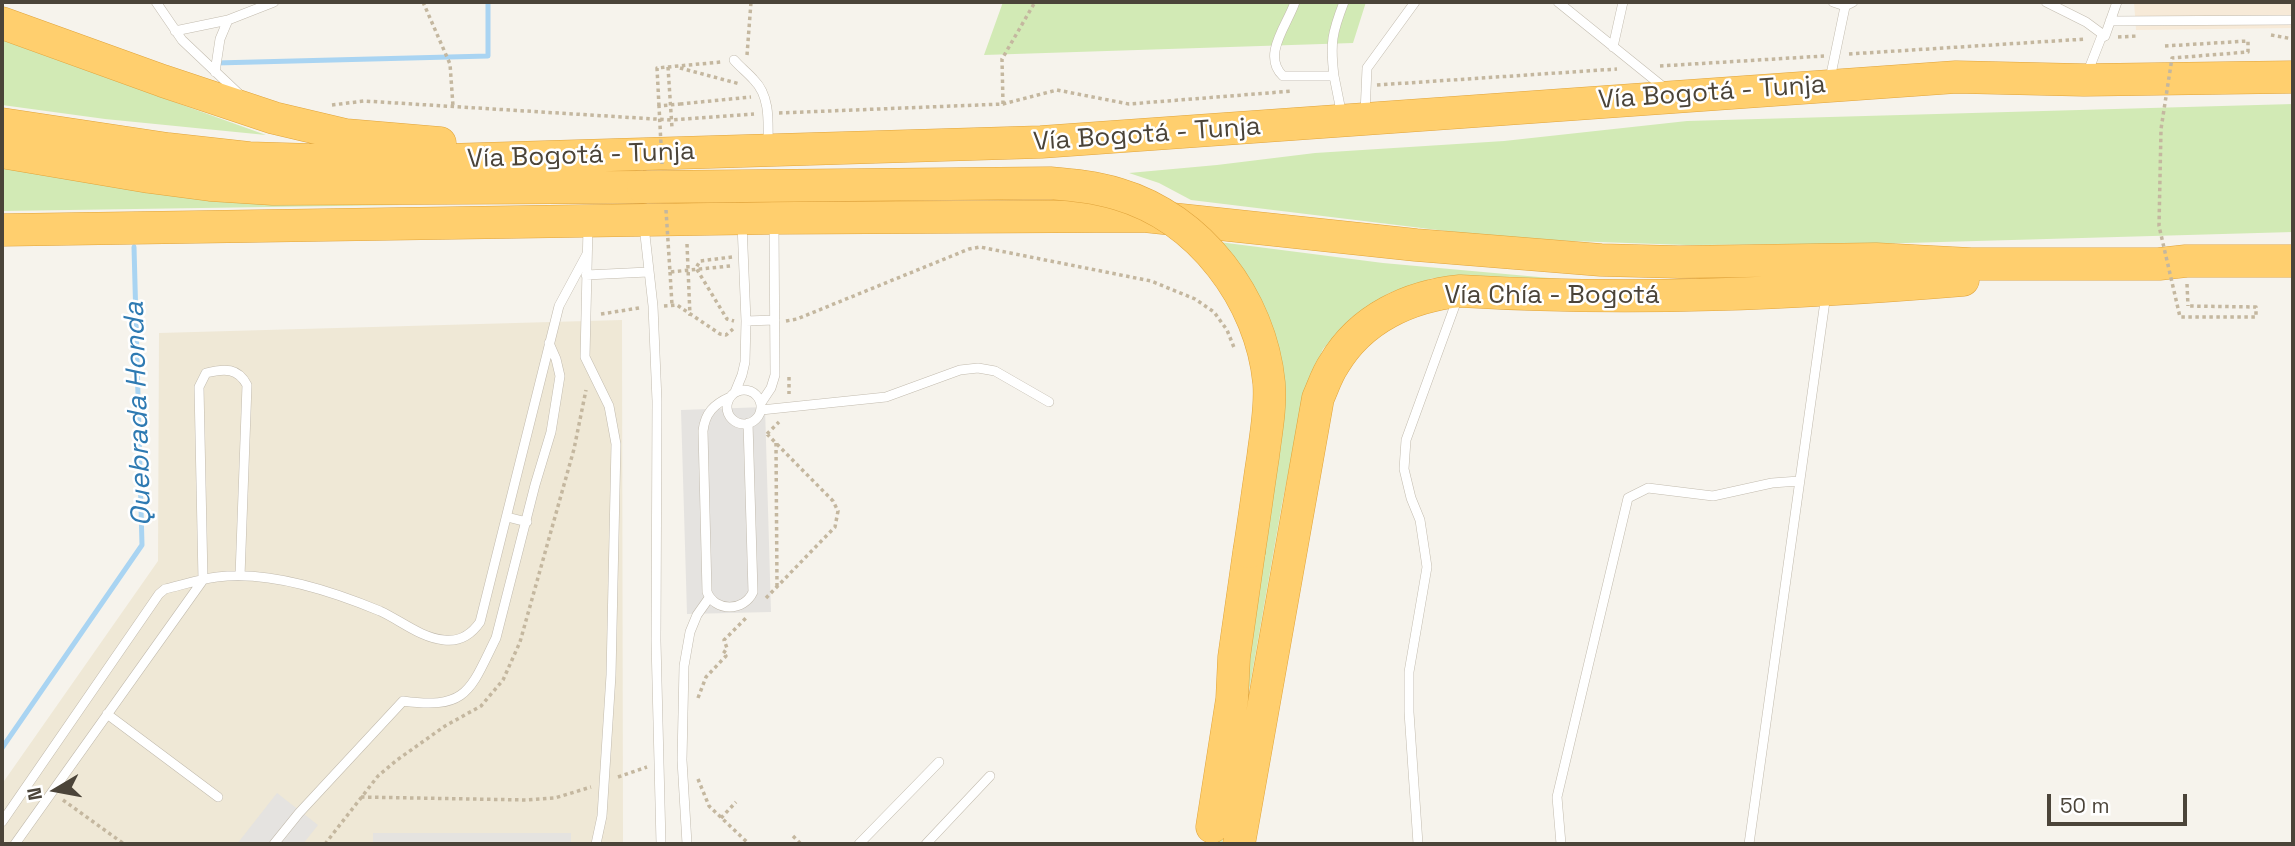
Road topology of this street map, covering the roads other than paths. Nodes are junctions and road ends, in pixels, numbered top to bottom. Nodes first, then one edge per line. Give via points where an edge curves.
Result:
1 (156, 2) edge
2 (274, 2) edge
3 (1295, 2) edge
4 (1344, 2) edge
5 (1415, 2) edge
6 (1558, 2) edge
7 (1623, 2) edge
8 (1833, 2) edge
9 (2046, 2) edge
10 (2117, 2) edge
11 (1848, 3) edge
12 (228, 20) junction
13 (2293, 20) edge
14 (2110, 21) junction
15 (2, 23) edge
16 (176, 31) junction
17 (2103, 37) junction
18 (1614, 47) junction
19 (734, 60) road end
20 (1832, 70) junction
21 (215, 72) junction
22 (1334, 76) junction
23 (2293, 77) edge
24 (2084, 80) junction
25 (1674, 96) junction
26 (262, 114) junction
27 (1354, 120) junction
28 (2, 124) edge
29 (768, 151) junction
30 (2, 152) edge
31 (580, 155) junction
32 (774, 218) junction
33 (742, 219) junction
34 (644, 221) junction
35 (589, 222) junction
36 (2, 230) edge
37 (587, 254) junction
38 (2293, 261) edge
39 (2159, 264) junction
40 (648, 272) junction
41 (586, 275) junction
42 (1826, 289) junction
43 (1460, 291) junction
44 (775, 320) junction
45 (742, 322) junction
46 (549, 343) junction
47 (732, 395) junction
48 (1049, 402) dead end
49 (761, 406) junction
50 (748, 424) junction
51 (1799, 481) junction
52 (507, 517) junction
53 (527, 523) junction
54 (240, 576) junction
55 (203, 580) junction
56 (709, 598) junction
57 (107, 714) junction
58 (939, 762) dead end
59 (990, 776) dead end
60 (218, 797) dead end
61 (2, 822) edge
62 (1211, 832) edge
63 (15, 844) edge
64 (274, 844) edge
65 (596, 844) edge
66 (661, 844) edge
67 (687, 844) edge
68 (859, 844) edge
69 (926, 844) edge
70 (1418, 844) edge
71 (1561, 844) edge
72 (1749, 844) edge

1 - 16 lane
2 - 12 lane
3 - 22 lane via 1273,54 1277,70 1283,76
4 - 22 lane via 1333,30
5 - 27 lane via 1367,68
6 - 18 lane
7 - 18 lane
8 - 11 lane
9 - 17 lane via 2086,22
10 - 14 lane
11 - 20 lane
12 - 16 lane
12 - 21 lane
13 - 14 lane
14 - 17 lane
15 - 26 highway
16 - 21 lane
17 - 24 lane
18 - 25 lane
19 - 29 lane via 763,94
20 - 24 highway, Vía Bogotá - Tunja
20 - 25 highway, Vía Bogotá - Tunja
21 - 26 lane
22 - 27 lane
23 - 24 highway, Vía Bogotá - Tunja
25 - 27 highway, Vía Bogotá - Tunja
26 - 31 highway via 346,135
27 - 29 highway, Vía Bogotá - Tunja via 1028,143
28 - 31 highway, Vía Bogotá - Tunja via 249,158 379,162
29 - 31 highway, Vía Bogotá - Tunja
30 - 62 highway, bridge via 149,177 273,189 1049,183 1120,194 1157,210 1199,240 1246,302 1260,336 1269,382 1269,414
32 - 33 highway
32 - 39 highway via 1143,216 1429,247 1601,260
32 - 44 lane
33 - 34 highway
33 - 45 lane
34 - 35 highway
34 - 40 lane
35 - 36 highway
35 - 37 lane
37 - 41 lane
37 - 46 lane via 563,296
38 - 39 highway
39 - 42 highway, Vía Chía - Bogotá
40 - 41 lane
40 - 66 lane via 657,401
41 - 65 lane via 586,358 609,406 615,444 611,675 602,816
42 - 43 highway, Vía Chía - Bogotá via 1635,297
42 - 51 lane
43 - 62 highway, Vía Chía - Bogotá via 1415,299 1393,309 1352,340 1334,363 1318,398
43 - 70 lane via 1406,440 1404,469 1420,520 1427,567 1409,672
44 - 45 lane
44 - 49 lane via 775,375
45 - 47 lane via 744,370
46 - 52 lane
46 - 53 lane via 560,376
47 - 49 lane via 741,389 754,392
47 - 50 lane via 727,410 730,417
47 - 56 lane via 711,409 704,423
48 - 49 lane via 995,371 970,368 886,397
49 - 50 lane via 759,416
50 - 56 lane via 752,592 737,607 723,607
51 - 71 lane via 1713,496 1648,488 1628,498 1557,797
51 - 72 lane
52 - 53 lane
52 - 54 lane via 480,622 467,637 454,640 433,637 380,611 302,584
53 - 64 lane via 496,638 466,692 454,701 433,704 403,701
54 - 55 lane
54 - 55 lane via 247,386 235,370 216,371 206,373 199,387
55 - 57 lane
55 - 61 lane via 159,594
56 - 67 lane via 693,623 686,650 682,760
57 - 60 lane
57 - 63 lane
58 - 68 lane
59 - 69 lane

